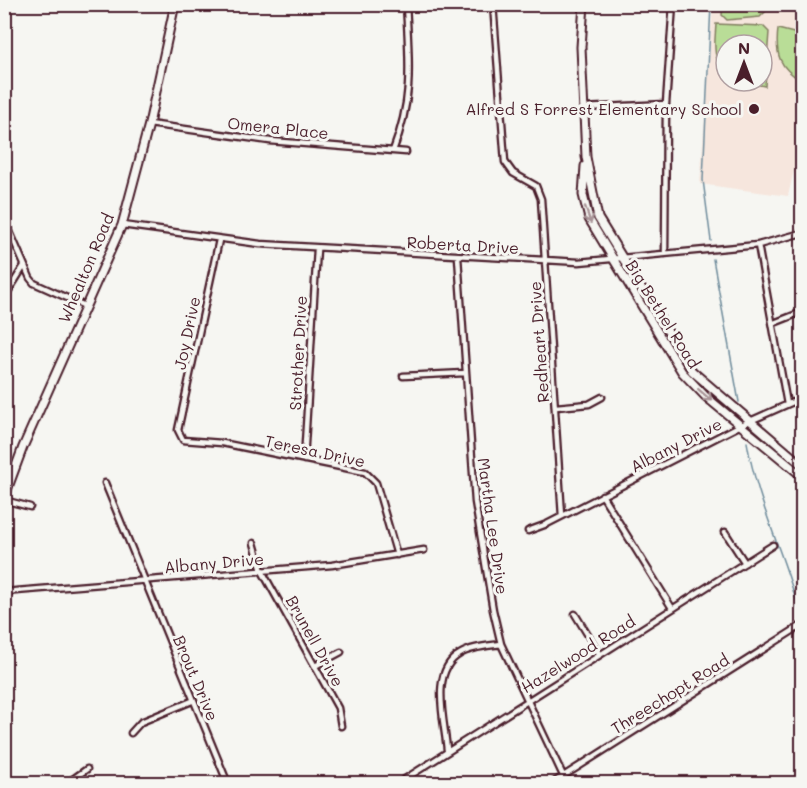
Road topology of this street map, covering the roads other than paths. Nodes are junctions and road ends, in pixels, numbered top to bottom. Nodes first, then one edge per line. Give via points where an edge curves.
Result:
1 (175, 4) edge
2 (406, 4) edge
3 (493, 4) edge
4 (584, 4) edge
5 (673, 4) edge
6 (666, 104) junction
7 (583, 108) junction
8 (149, 124) junction
9 (393, 151) junction
10 (406, 152) dead end
11 (586, 157) junction
12 (4, 218) edge
13 (122, 225) junction
14 (802, 233) edge
15 (219, 240) junction
16 (758, 246) junction
17 (317, 249) junction
18 (665, 254) junction
19 (458, 257) junction
20 (622, 259) junction
21 (546, 260) junction
22 (612, 260) junction
23 (24, 266) junction
24 (4, 298) edge
25 (85, 306) junction
26 (802, 312) edge
27 (774, 322) junction
28 (677, 350) junction
29 (670, 354) junction
30 (465, 373) junction
31 (403, 376) dead end
32 (602, 397) dead end
33 (802, 398) edge
34 (787, 404) junction
35 (556, 407) junction
36 (749, 421) junction
37 (741, 425) junction
38 (178, 430) joint
39 (304, 460) junction
40 (802, 465) edge
41 (802, 476) edge
42 (105, 483) dead end
43 (602, 495) junction
44 (4, 499) edge
45 (30, 507) dead end
46 (562, 516) junction
47 (528, 531) dead end
48 (724, 532) dead end
49 (254, 543) dead end
50 (773, 545) dead end
51 (424, 550) dead end
52 (397, 555) junction
53 (745, 563) junction
54 (262, 571) junction
55 (143, 581) junction
56 (4, 592) edge
57 (672, 608) junction
58 (575, 614) dead end
59 (802, 625) edge
60 (501, 644) junction
61 (341, 652) dead end
62 (600, 655) junction
63 (315, 666) junction
64 (192, 701) junction
65 (526, 701) junction
66 (341, 726) dead end
67 (131, 733) dead end
68 (447, 750) junction
69 (87, 769) dead end
70 (563, 776) junction
71 (66, 783) edge
72 (228, 783) edge
73 (397, 783) edge
74 (551, 783) edge
75 (567, 783) edge

1 - 8 main road, Whealton Road
2 - 9 street via 410,88
3 - 21 street, Redheart Drive via 502,149 513,173 540,191
4 - 7 main road, Big Bethel Road
5 - 6 street
6 - 7 street
6 - 18 street
7 - 11 main road, Big Bethel Road
8 - 9 street, Omera Place via 270,141
8 - 13 main road, Whealton Road
9 - 10 street, Omera Place
11 - 20 main road, Big Bethel Road via 596,213
11 -> 22 main road, Big Bethel Road via 585,207
12 - 23 street
13 - 15 street, Roberta Drive
13 - 25 main road, Whealton Road
14 - 16 street, Roberta Drive
15 - 17 street, Roberta Drive
15 - 38 street, Joy Drive
16 - 18 street, Roberta Drive
16 - 27 street
17 - 19 street, Roberta Drive
17 - 39 street, Strother Drive
18 - 20 street, Roberta Drive
19 - 21 street, Roberta Drive
19 - 30 street, Martha Lee Drive
20 - 22 street, Roberta Drive
20 - 28 main road, Big Bethel Road
21 - 22 street, Roberta Drive
21 - 35 street, Redheart Drive
22 - 29 main road, Big Bethel Road
23 - 24 street
23 - 25 street via 34,283
25 - 44 main road, Whealton Road
26 - 27 street
27 - 34 street
28 - 29 main road
28 - 36 main road, Big Bethel Road via 704,384
29 -> 37 main road, Big Bethel Road via 691,383
30 - 31 street
30 - 60 street, Martha Lee Drive via 475,502
32 - 35 street via 589,404
33 - 34 street, Albany Drive
34 - 36 street, Albany Drive
35 - 46 street, Redheart Drive
36 - 37 street, Albany Drive
36 - 40 main road, Big Bethel Road
37 - 41 main road, Big Bethel Road
37 - 43 street, Albany Drive
38 - 39 street, Teresa Drive via 183,440 222,443
39 - 52 street, Teresa Drive via 372,476
42 - 55 street, Brout Drive
43 - 46 street, Albany Drive
43 - 57 street
44 - 45 street
46 - 47 street, Albany Drive
48 - 53 street
49 - 54 street, Brunell Drive
50 - 53 street, Hazelwood Road
51 - 52 street, Albany Drive
52 - 54 street, Albany Drive
53 - 57 street, Hazelwood Road
54 - 55 street, Albany Drive
54 - 63 street, Brunell Drive
55 - 56 street, Albany Drive
55 - 64 street, Brout Drive
57 - 62 street, Hazelwood Road
58 - 62 street
59 - 70 street, Threechopt Road
60 - 65 street, Martha Lee Drive
60 - 68 street via 460,653 446,669 442,691
61 - 63 street
62 - 65 street, Hazelwood Road
63 - 66 street, Brunell Drive via 338,708
64 - 67 street via 141,722
64 - 72 street, Brout Drive
65 - 68 street, Hazelwood Road
65 - 70 street, Martha Lee Drive
68 - 73 street, Hazelwood Road
69 - 71 street
70 - 74 street, Threechopt Road
70 - 75 street, Martha Lee Drive

